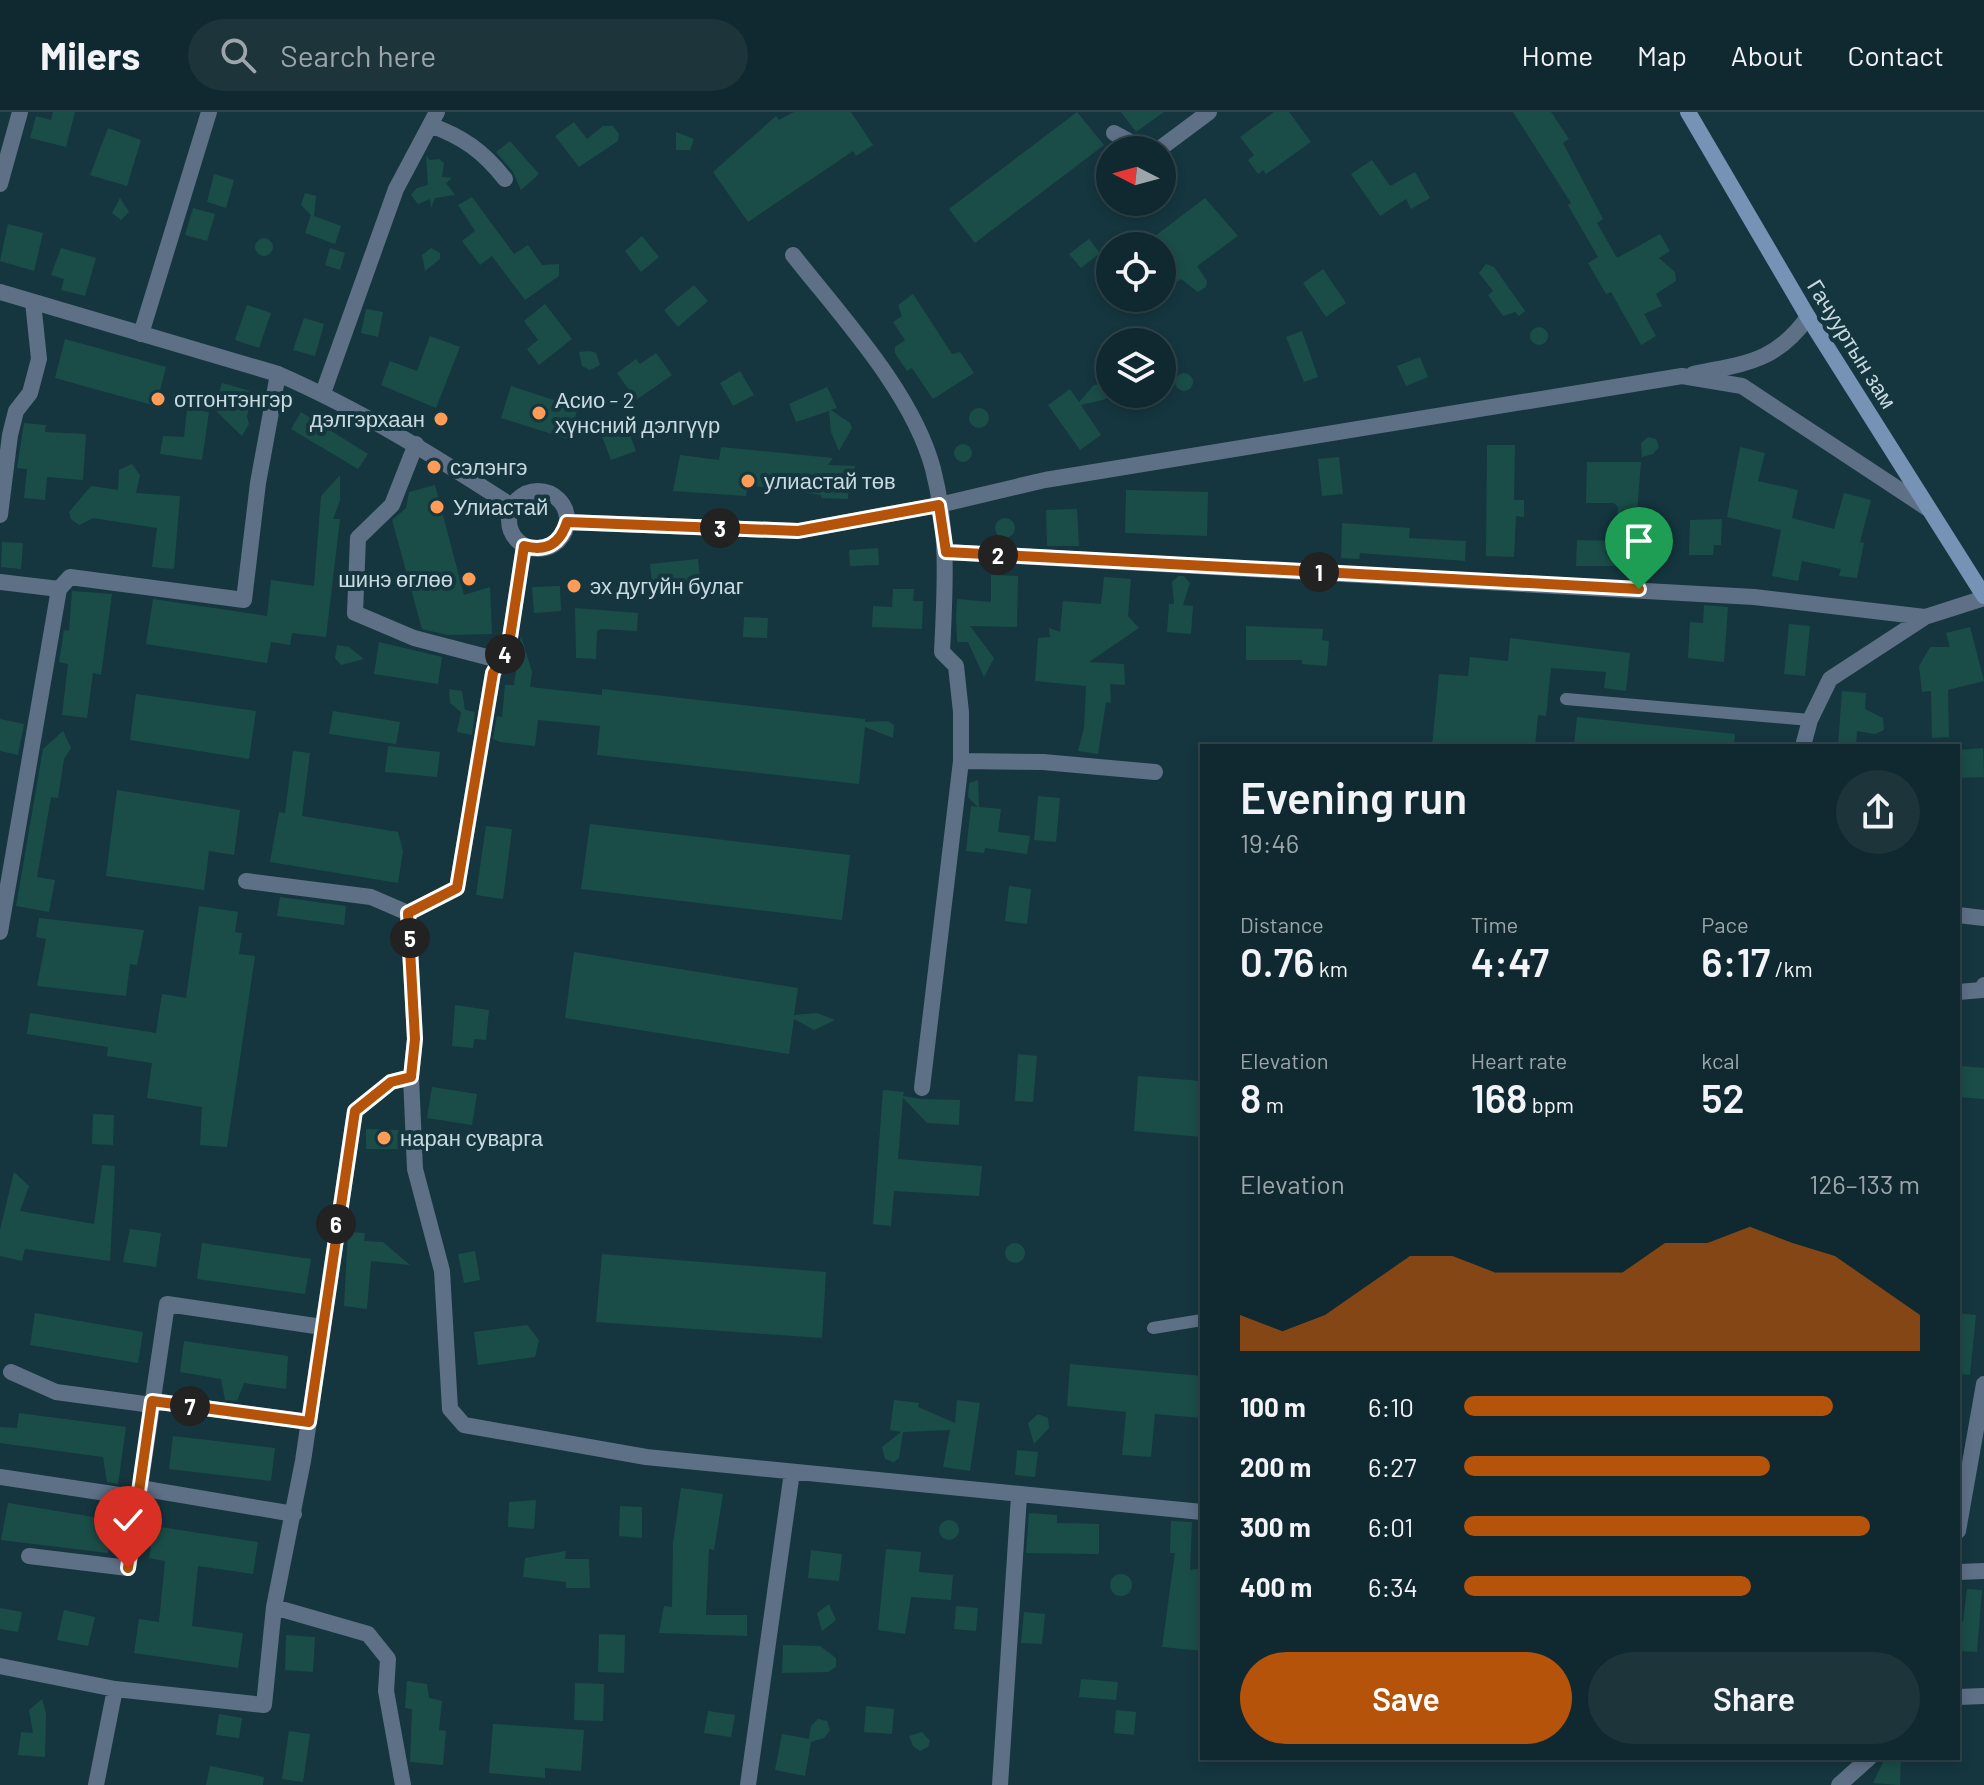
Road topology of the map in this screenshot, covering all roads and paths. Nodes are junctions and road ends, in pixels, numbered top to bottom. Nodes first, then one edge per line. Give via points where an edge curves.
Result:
1 (20, 112) edge
2 (209, 112) edge
3 (1209, 112) edge
4 (1688, 112) edge
5 (434, 118) edge
6 (1114, 133) dead end
7 (1119, 136) edge
8 (1176, 137) edge
9 (505, 179) dead end
10 (0, 184) edge
11 (793, 255) dead end
12 (0, 292) edge
13 (33, 302) junction
14 (1808, 317) junction
15 (141, 334) junction
16 (278, 374) junction
17 (1682, 376) junction
18 (323, 393) junction
19 (416, 444) junction
20 (939, 505) junction
21 (512, 506) junction
22 (1927, 508) junction
23 (0, 515) edge
24 (567, 522) junction
25 (524, 546) junction
26 (946, 552) junction
27 (0, 582) edge
28 (59, 589) junction
29 (1984, 597) edge
30 (1925, 617) junction
31 (502, 661) junction
32 (1566, 699) dead end
33 (1810, 720) junction
34 (1804, 744) edge
35 (961, 761) junction
36 (1155, 772) dead end
37 (246, 881) dead end
38 (408, 913) junction
39 (1960, 915) edge
40 (1984, 918) edge
41 (0, 932) edge
42 (1984, 985) edge
43 (1960, 992) edge
44 (411, 1077) junction
45 (922, 1088) dead end
46 (1200, 1320) edge
47 (322, 1327) junction
48 (1153, 1328) dead end
49 (11, 1372) dead end
50 (1984, 1384) edge
51 (152, 1403) junction
52 (309, 1422) junction
53 (792, 1472) junction
54 (0, 1477) edge
55 (140, 1493) junction
56 (1019, 1496) junction
57 (1200, 1512) edge
58 (294, 1514) junction
59 (1960, 1520) edge
60 (29, 1556) dead end
61 (1984, 1571) edge
62 (1960, 1572) edge
63 (274, 1607) junction
64 (0, 1666) edge
65 (115, 1689) junction
66 (1984, 1696) edge
67 (1960, 1697) edge
68 (1867, 1760) edge
69 (96, 1785) edge
70 (403, 1785) edge
71 (748, 1785) edge
72 (1000, 1785) edge
73 (1839, 1785) edge

1 - 10 street
2 - 15 street
3 - 8 street
4 - 14 main road, Гачууртын зам
5 - 9 street via 488,157
5 - 18 street via 396,189
6 - 7 street
11 - 20 street via 887,378 917,428 933,469
12 - 13 street
13 - 15 street
13 - 23 street via 39,359 10,435
14 - 17 street via 1793,338 1767,357
14 - 22 main road, Гачууртын зам
15 - 16 street
16 - 18 street
16 - 28 street via 244,600 70,577
17 - 20 street via 1045,480
17 - 22 street via 1742,386
18 - 19 street
19 - 21 street
19 - 31 street via 392,505 358,538 355,613 414,638
20 - 24 street via 798,531
20 - 26 street
21 - 24 street via 529,492 551,494 560,501
21 - 25 street via 510,529
22 - 29 main road, Гачууртын зам
24 - 25 street via 557,542 546,548
25 - 31 street
26 - 30 street via 1711,594
26 - 35 street via 942,652 956,666
27 - 28 street
28 - 41 street
29 - 30 street
30 - 33 street via 1830,679
31 - 38 street via 493,673 457,888
32 - 33 lane
33 - 34 street
35 - 36 street
35 - 45 street
37 - 38 street via 371,897
38 - 44 street via 415,1039
39 - 40 street
42 - 43 street via 1982,990
44 - 47 street via 391,1082 355,1111
44 - 53 street via 415,1169 442,1271 450,1409 464,1425 646,1457
46 - 48 lane
47 - 51 street via 167,1304
47 - 52 street
49 - 51 street via 56,1392
50 - 59 street
51 - 52 street
51 - 55 street
52 - 58 street
53 - 56 street
53 - 71 street
54 - 55 street
55 - 58 street
55 - 60 street via 128,1568
56 - 57 street
56 - 72 street
58 - 63 street
61 - 62 street
63 - 65 street via 264,1705
63 - 70 street via 368,1634 388,1659 386,1691
64 - 65 street
65 - 69 street
66 - 67 street
68 - 73 street

